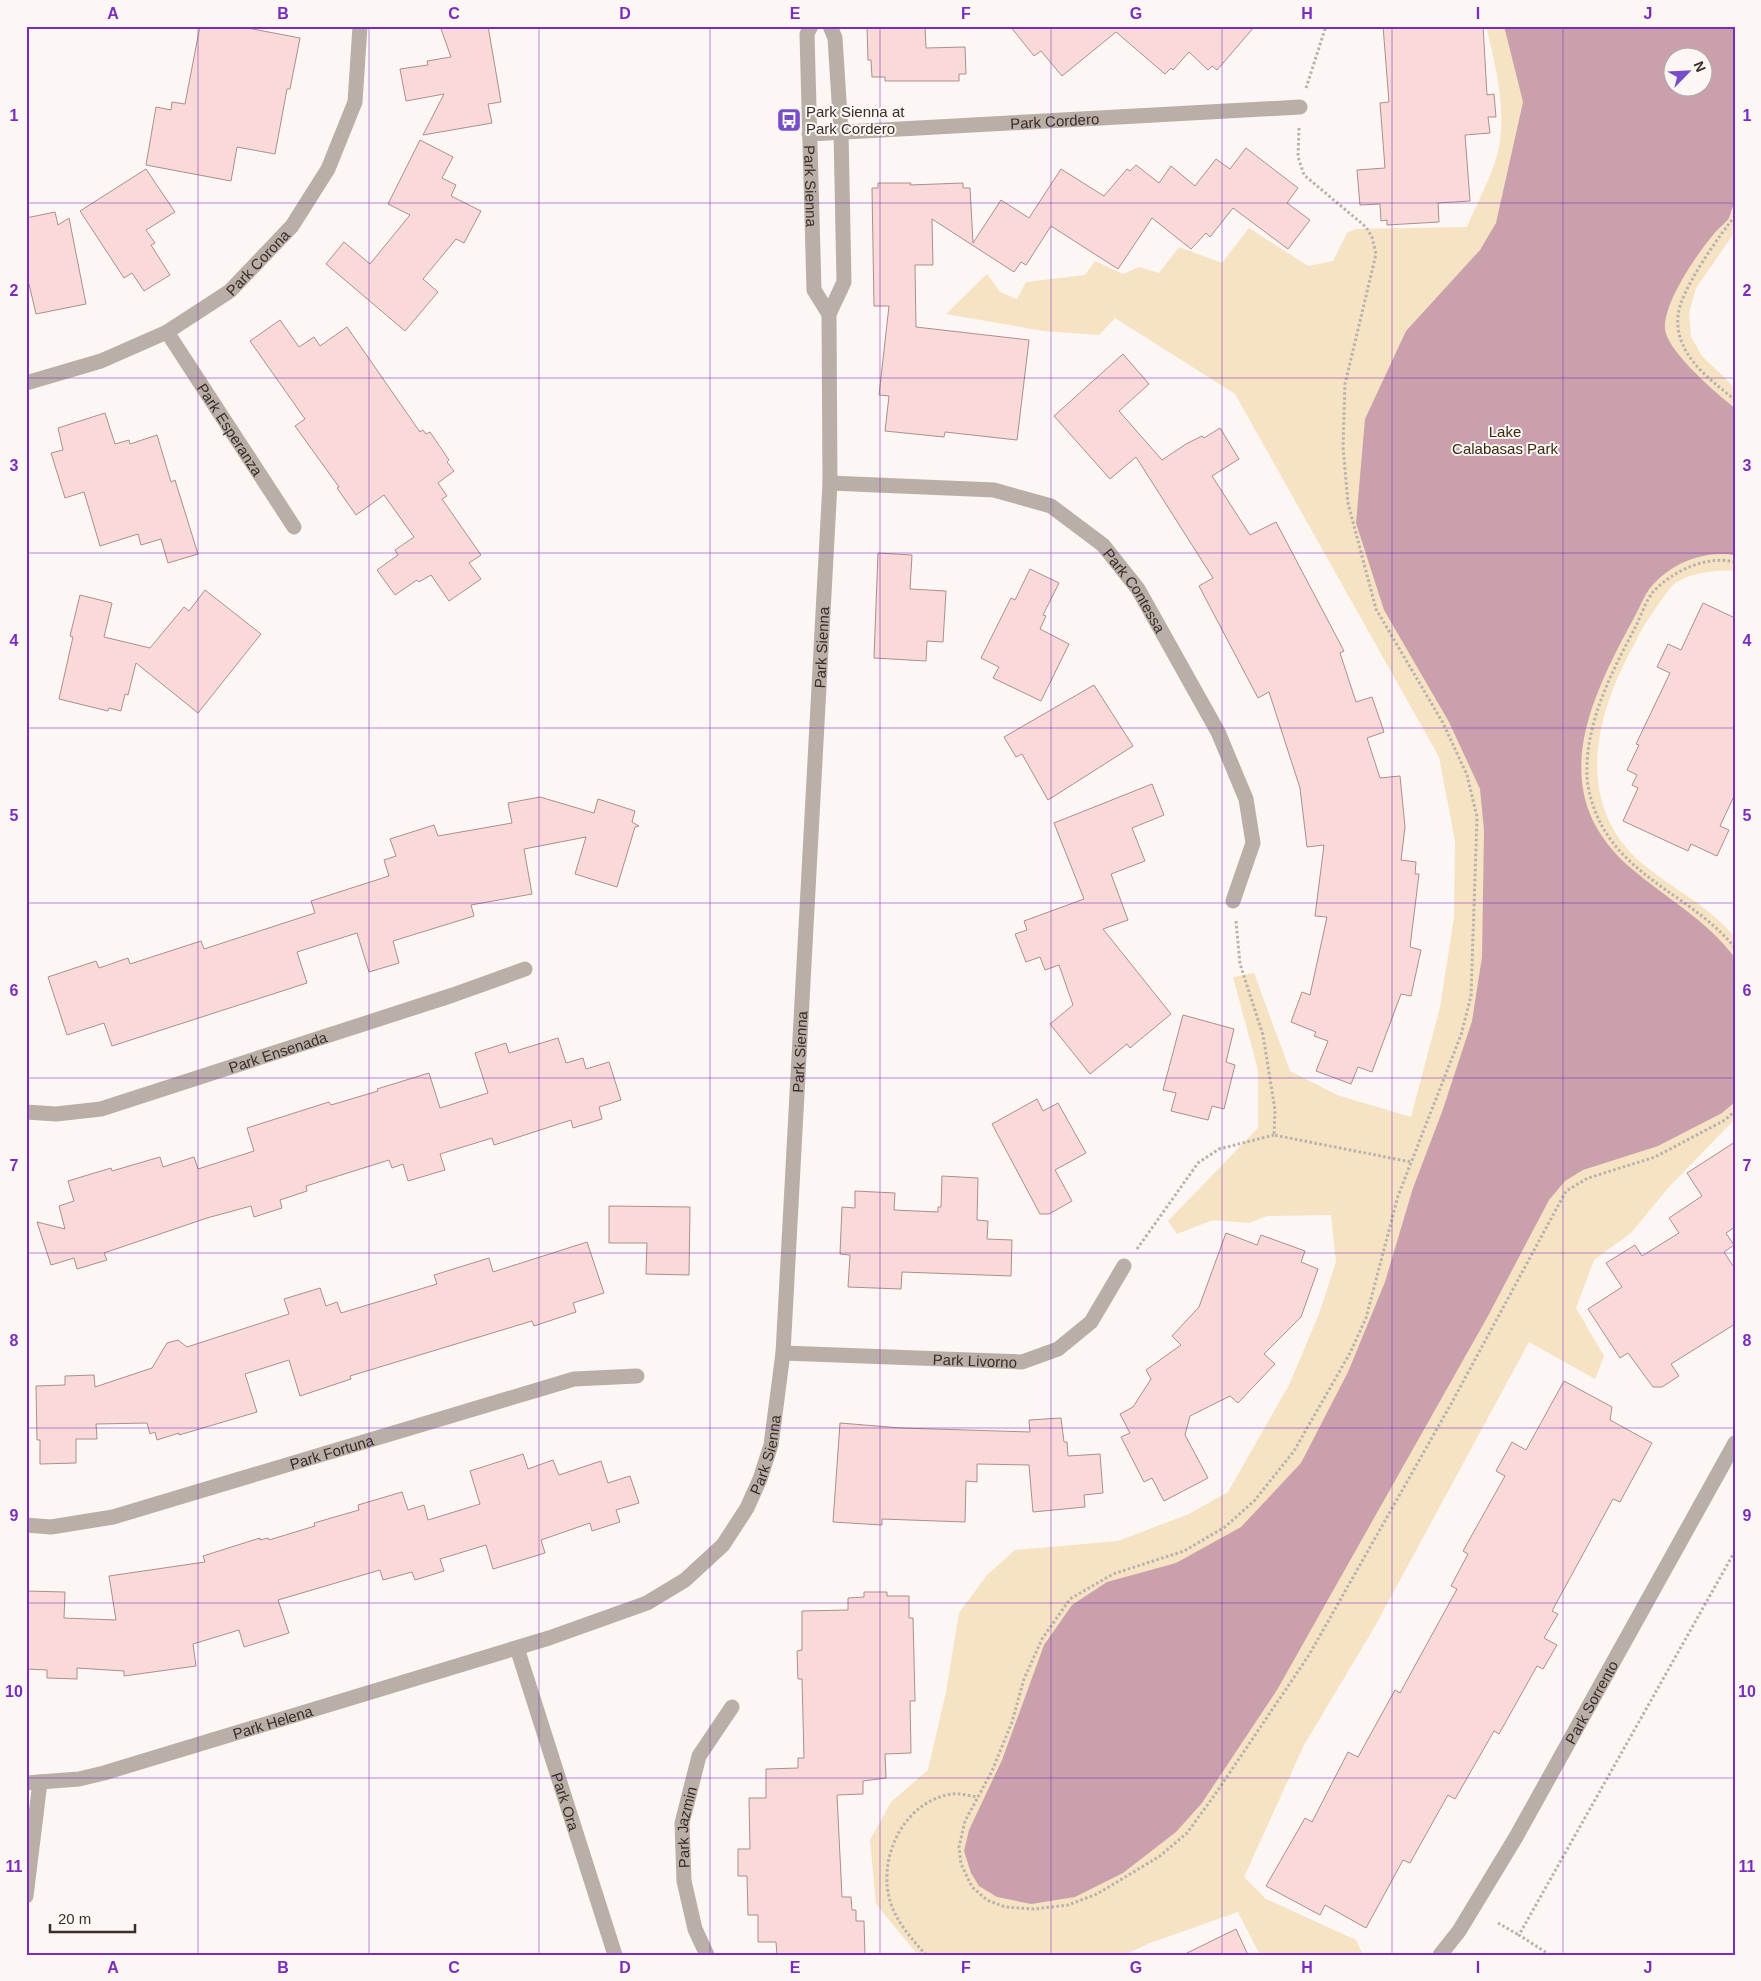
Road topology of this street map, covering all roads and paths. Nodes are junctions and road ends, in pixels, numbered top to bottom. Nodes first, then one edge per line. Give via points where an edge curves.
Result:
1 (360, 26) edge
2 (811, 26) edge
3 (830, 26) edge
4 (1326, 26) edge
5 (1300, 107) junction
6 (841, 132) junction
7 (810, 134) junction
8 (1735, 216) edge
9 (829, 314) junction
10 (167, 332) junction
11 (26, 382) edge
12 (1735, 400) edge
13 (830, 483) junction
14 (294, 528) dead end
15 (1735, 562) edge
16 (1233, 901) joint
17 (1735, 948) edge
18 (525, 969) dead end
19 (1735, 1111) edge
20 (26, 1112) edge
21 (1274, 1135) junction
22 (1411, 1162) junction
23 (1124, 1266) joint
24 (783, 1353) junction
25 (637, 1376) dead end
26 (1735, 1443) edge
27 (26, 1525) edge
28 (1735, 1552) edge
29 (517, 1648) junction
30 (732, 1707) dead end
31 (33, 1783) edge
32 (978, 1797) junction
33 (26, 1896) edge
34 (1498, 1923) dead end
35 (1519, 1935) junction
36 (615, 1955) edge
37 (708, 1955) edge
38 (926, 1955) edge
39 (1440, 1955) edge
40 (1550, 1955) edge

1 - 10 street, Park Corona via 355,102 323,177 292,226 230,291
2 - 7 street, Park Sienna via 807,34
3 - 6 street, Park Sienna via 835,38
4 - 5 path
5 - 6 street, Park Cordero
5 - 22 path via 1298,157 1304,175 1366,227 1372,236 1376,254 1345,384 1343,447 1348,503 1358,546 1376,609 1443,723 1468,775 1477,817 1471,996 1461,1035
6 - 7 street, Park Cordero
6 - 9 street, Park Sienna via 844,282
7 - 9 street, Park Sienna via 814,290
8 - 12 path via 1713,245 1680,304 1678,325 1683,345 1701,371
9 - 13 street, Park Sienna
10 - 11 street, Park Corona via 101,361
10 - 14 street, Park Esperanza
13 - 16 street, Park Contessa via 994,490 1051,506 1103,545 1138,589 1218,732 1246,799 1253,842
13 - 24 street, Park Sienna
15 - 17 path via 1724,559 1692,565 1652,594 1598,708 1587,775 1590,799 1601,826 1626,860 1697,912
16 - 21 path via 1240,964 1263,1035 1275,1110
18 - 20 street, Park Ensenada via 101,1109 56,1114
19 - 32 path via 1725,1120 1655,1157 1588,1178 1566,1191 1456,1395 1309,1655 1187,1833 1160,1856 1098,1894 1068,1905 1034,1909 1005,1907 987,1900 972,1887 961,1864 959,1847 965,1821
21 - 22 path
21 - 23 path via 1219,1149 1198,1163
22 - 32 path via 1398,1196 1366,1318 1350,1353 1294,1451 1255,1500 1226,1527 1184,1551 1113,1574 1070,1599 1042,1639 1024,1679 1012,1722
23 - 24 street, Park Livorno via 1091,1322 1058,1349 1022,1362
24 - 29 street, Park Sienna via 771,1445 747,1508 723,1545 685,1580 647,1603
25 - 27 street, Park Fortuna via 574,1379 113,1517 51,1527
26 - 39 street, Park Sorrento via 1516,1837 1459,1931
28 - 35 path
29 - 31 street, Park Helena via 104,1773
29 - 36 street, Park Ora
30 - 37 street, Park Jazmin via 699,1756 682,1823 684,1881 695,1929
31 - 33 street
32 - 38 path via 952,1794 924,1804 904,1823 892,1845 886,1876 891,1904 903,1928
34 - 35 path
35 - 40 path

